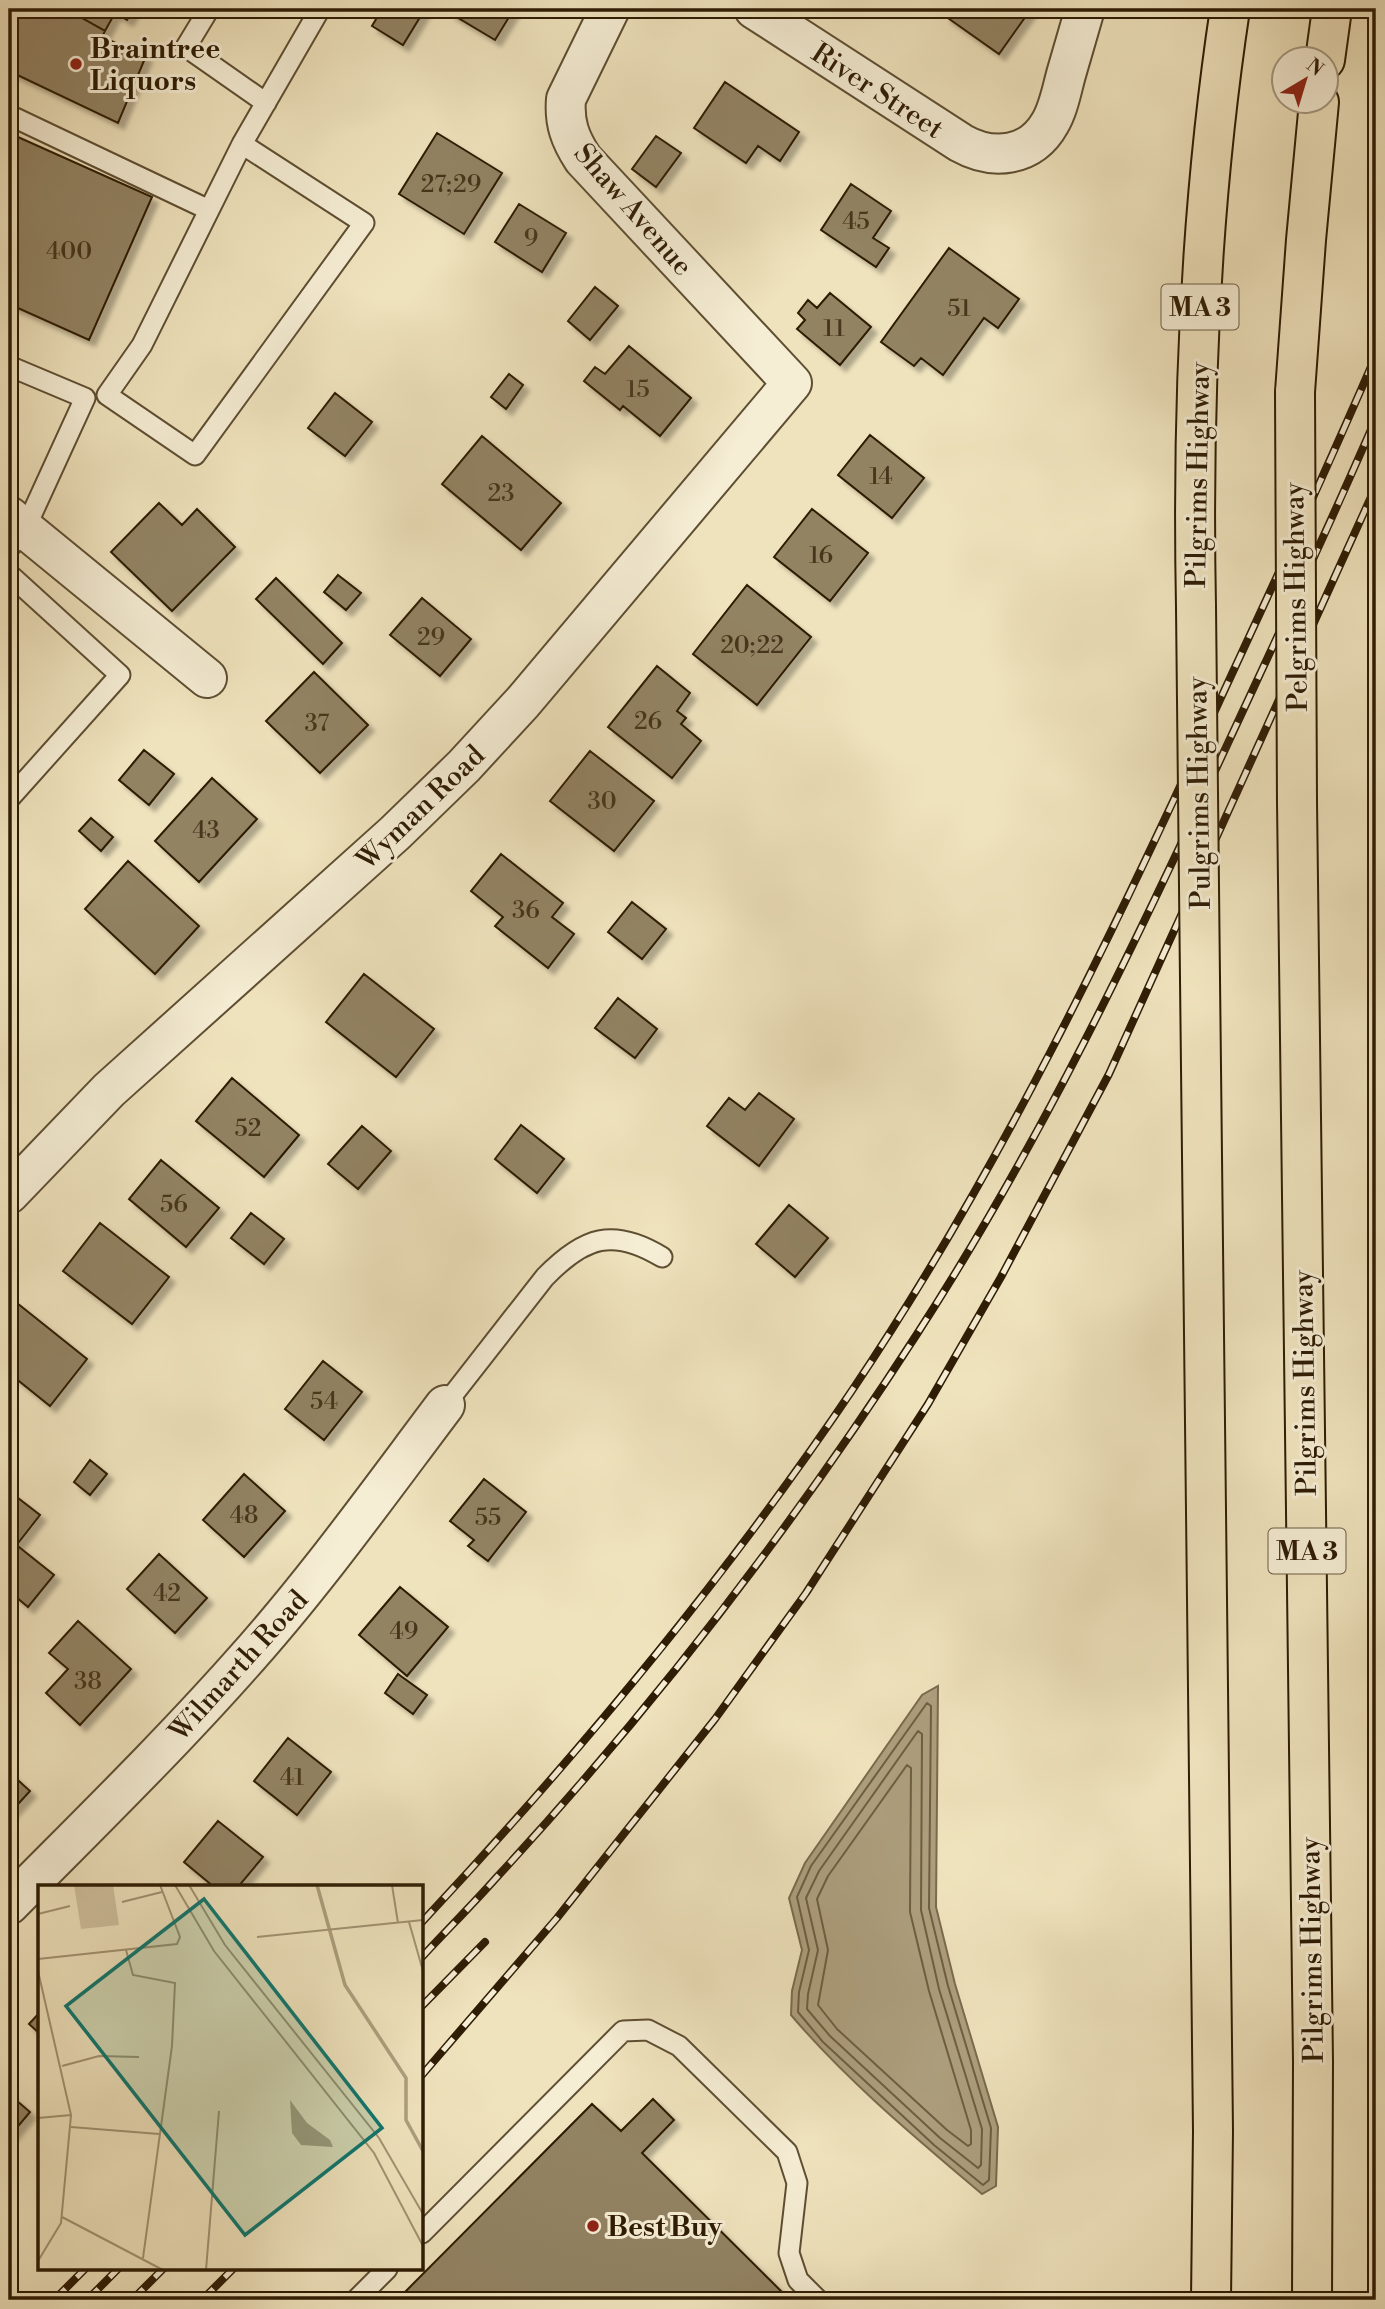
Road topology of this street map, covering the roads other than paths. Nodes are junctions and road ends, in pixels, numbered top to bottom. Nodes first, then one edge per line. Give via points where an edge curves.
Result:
1 (209, 9) edge
2 (320, 9) edge
3 (610, 9) edge
4 (754, 9) edge
5 (1085, 9) edge
6 (1230, 9) edge
7 (1332, 9) edge
8 (1327, 46) edge
9 (266, 103) junction
10 (9, 115) edge
11 (1319, 116) edge
12 (242, 144) junction
13 (209, 210) junction
14 (9, 366) edge
15 (792, 383) joint
16 (107, 396) junction
17 (85, 398) junction
18 (14, 531) edge
19 (9, 574) edge
20 (1196, 607) joint
21 (207, 678) dead end
22 (9, 799) edge
23 (1297, 802) joint
24 (9, 1194) edge
25 (662, 1258) dead end
26 (445, 1405) joint
27 (9, 1905) edge
28 (424, 2232) edge
29 (386, 2270) edge
30 (356, 2300) edge
31 (818, 2300) edge
32 (1211, 2300) edge
33 (1312, 2300) edge

1 - 9 lane via 186,47
2 - 9 lane
3 - 15 street, Shaw Avenue via 566,99 565,115 574,145
4 - 5 street, River Street via 961,143 984,153 1008,154 1033,143 1051,122
6 - 20 highway, Pilgrims Highway / MA 3 via 1212,148 1200,303
7 - 8 highway
9 - 12 lane
10 - 13 lane
11 - 23 highway, Pelgrims Highway / MA 3, bridge via 1295,391
12 - 13 lane
12 - 16 lane via 364,223 195,455
13 - 16 lane via 142,345
14 - 17 lane
15 - 24 street, Wyman Road via 464,766 396,833 109,1090
16 - 17 lane
17 - 18 lane
18 - 21 street
19 - 22 lane via 120,675
20 - 32 highway, Pulgrims Highway / MA 3, bridge
23 - 33 highway, Pilgrims Highway / MA 3
25 - 26 lane via 619,1239 580,1247 545,1277
26 - 27 street, Wilmarth Road via 323,1567 239,1668
28 - 31 lane via 622,2031 648,2030 679,2046 787,2152 797,2183 789,2253 798,2280
29 - 30 lane

